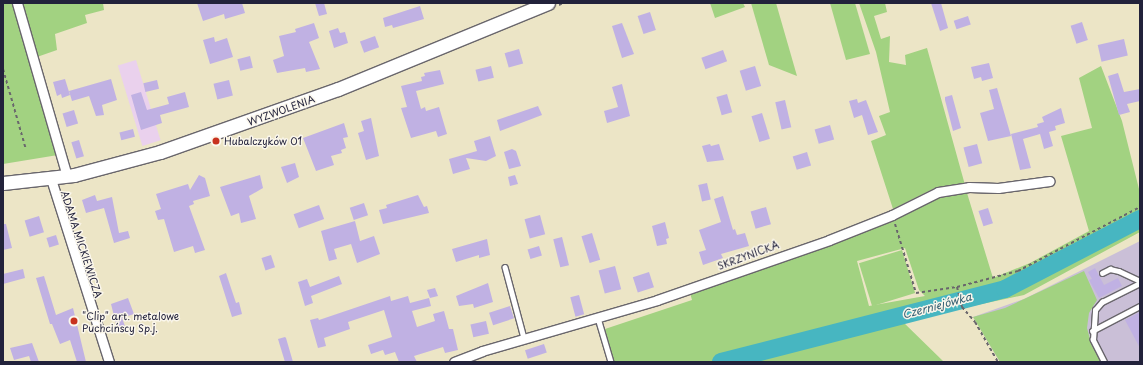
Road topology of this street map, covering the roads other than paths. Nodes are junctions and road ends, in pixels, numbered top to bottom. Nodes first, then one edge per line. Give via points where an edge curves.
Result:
1 (17, 3) edge
2 (548, 3) edge
3 (67, 176) junction
4 (50, 179) junction
5 (1050, 181) dead end
6 (3, 183) edge
7 (505, 267) dead end
8 (1102, 273) dead end
9 (1140, 282) edge
10 (1140, 306) edge
11 (598, 318) junction
12 (1092, 330) junction
13 (524, 338) junction
14 (109, 362) edge
15 (454, 362) edge
16 (611, 362) edge
17 (1104, 362) edge

1 - 3 street
2 - 3 street, WYZWOLENIA via 289,107 131,161
3 - 4 street, WYZWOLENIA
4 - 6 street, WYZWOLENIA
4 - 14 street, ADAMA MICKIEWICZA
5 - 11 street, SKRZYNICKA via 938,192 892,215 657,300
7 - 13 lane
8 - 9 lane via 1110,269 1119,271
9 - 12 lane via 1102,302 1095,310
10 - 12 lane
11 - 13 street, SKRZYNICKA
11 - 16 lane
12 - 17 lane via 1092,340
13 - 15 street, SKRZYNICKA

